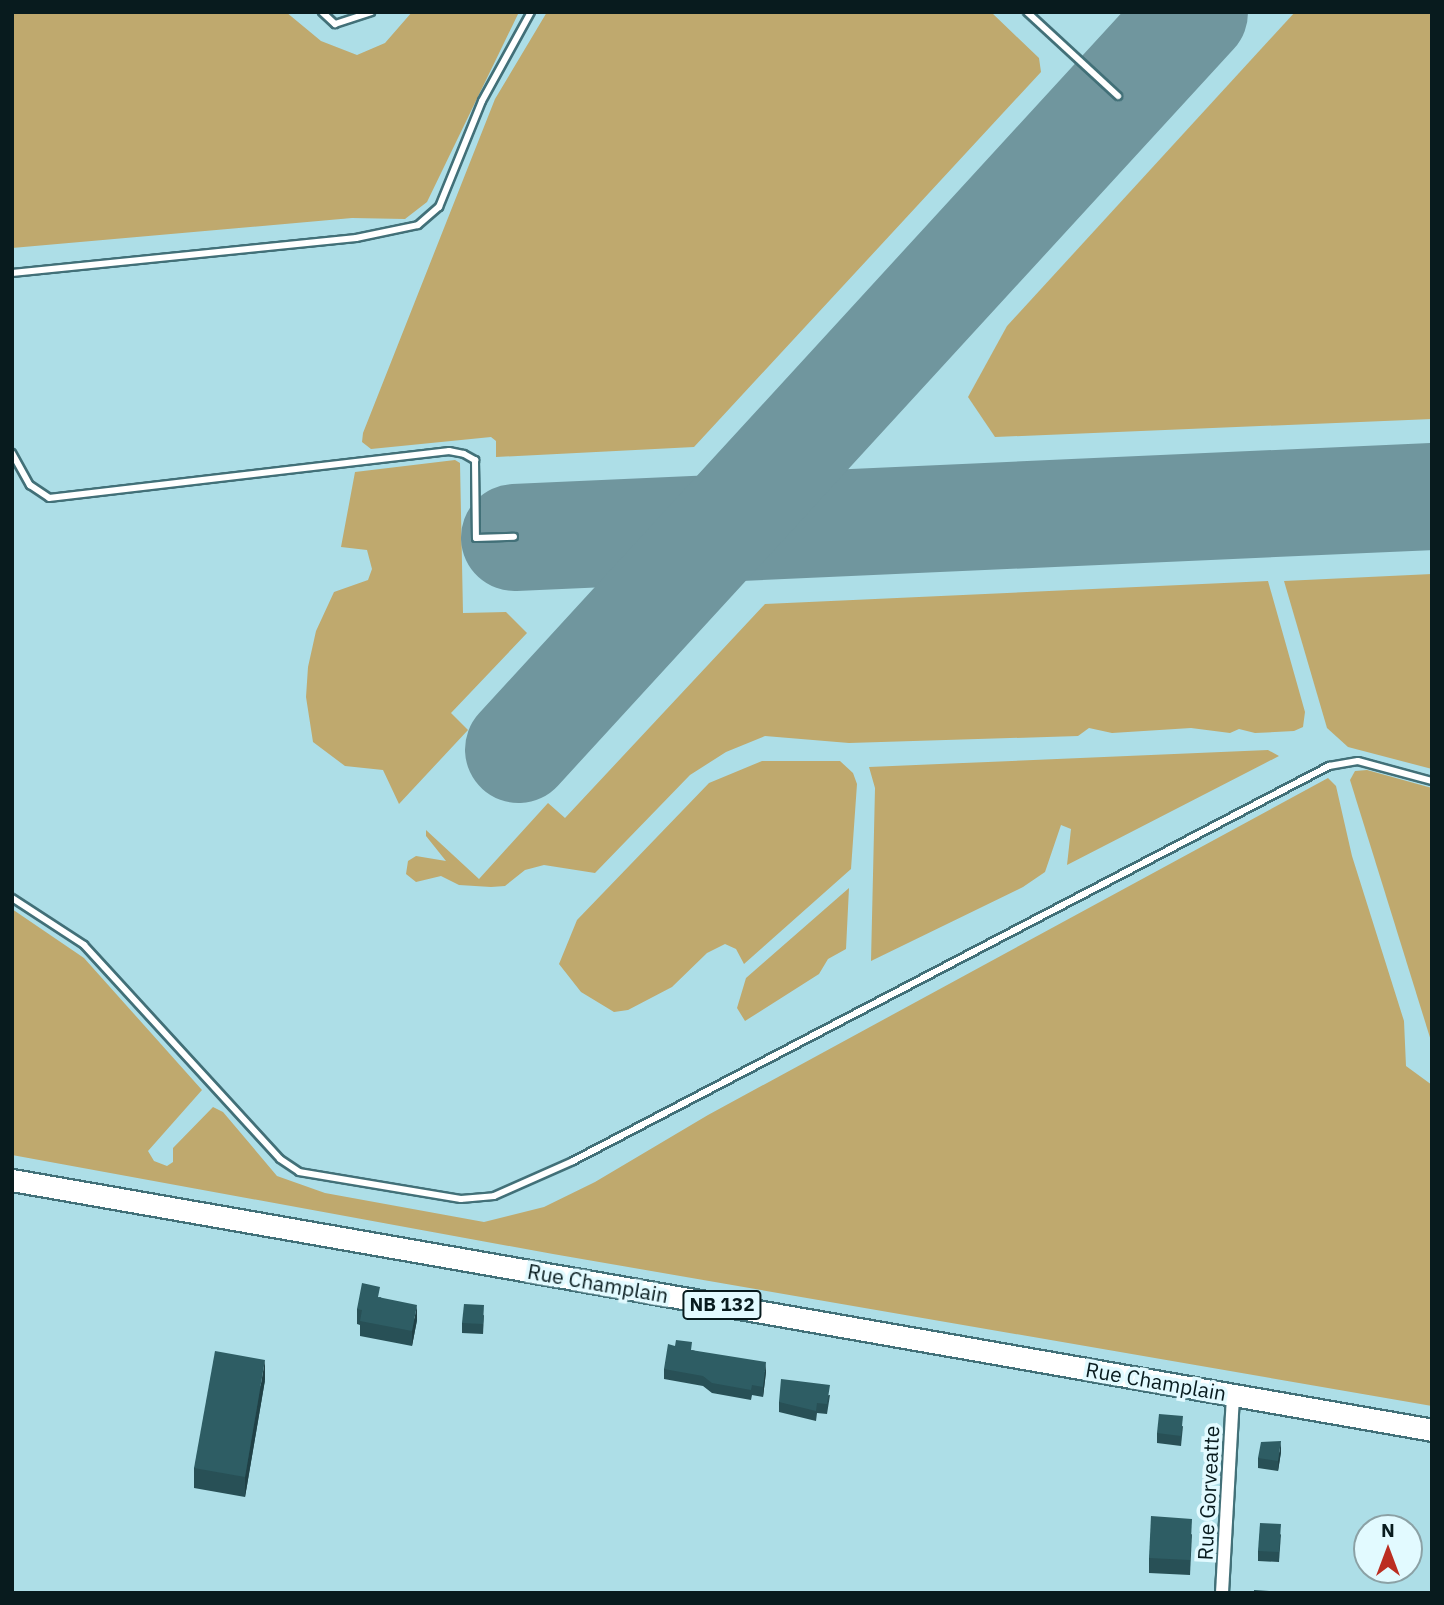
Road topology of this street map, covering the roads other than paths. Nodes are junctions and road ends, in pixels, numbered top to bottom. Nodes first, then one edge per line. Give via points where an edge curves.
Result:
1 (322, 12) edge
2 (371, 12) edge
3 (531, 12) edge
4 (1027, 12) edge
5 (1118, 96) dead end
6 (12, 273) edge
7 (12, 453) edge
8 (514, 537) dead end
9 (1432, 781) edge
10 (12, 898) edge
11 (12, 1180) edge
12 (1233, 1395) junction
13 (1432, 1430) edge
14 (1222, 1593) edge

1 - 2 lane via 335,24
3 - 6 lane via 482,101 439,207 418,225 356,239
4 - 5 lane
7 - 8 lane via 30,485 49,498 449,452 464,454 475,460 476,538
9 - 10 lane via 1359,761 1329,766 563,1166 494,1196 461,1199 299,1172 280,1159 84,945
11 - 12 main road, Rue Champlain / NB 132
12 - 13 main road, Rue Champlain / NB 132
12 - 14 street, Rue Gorveatte

